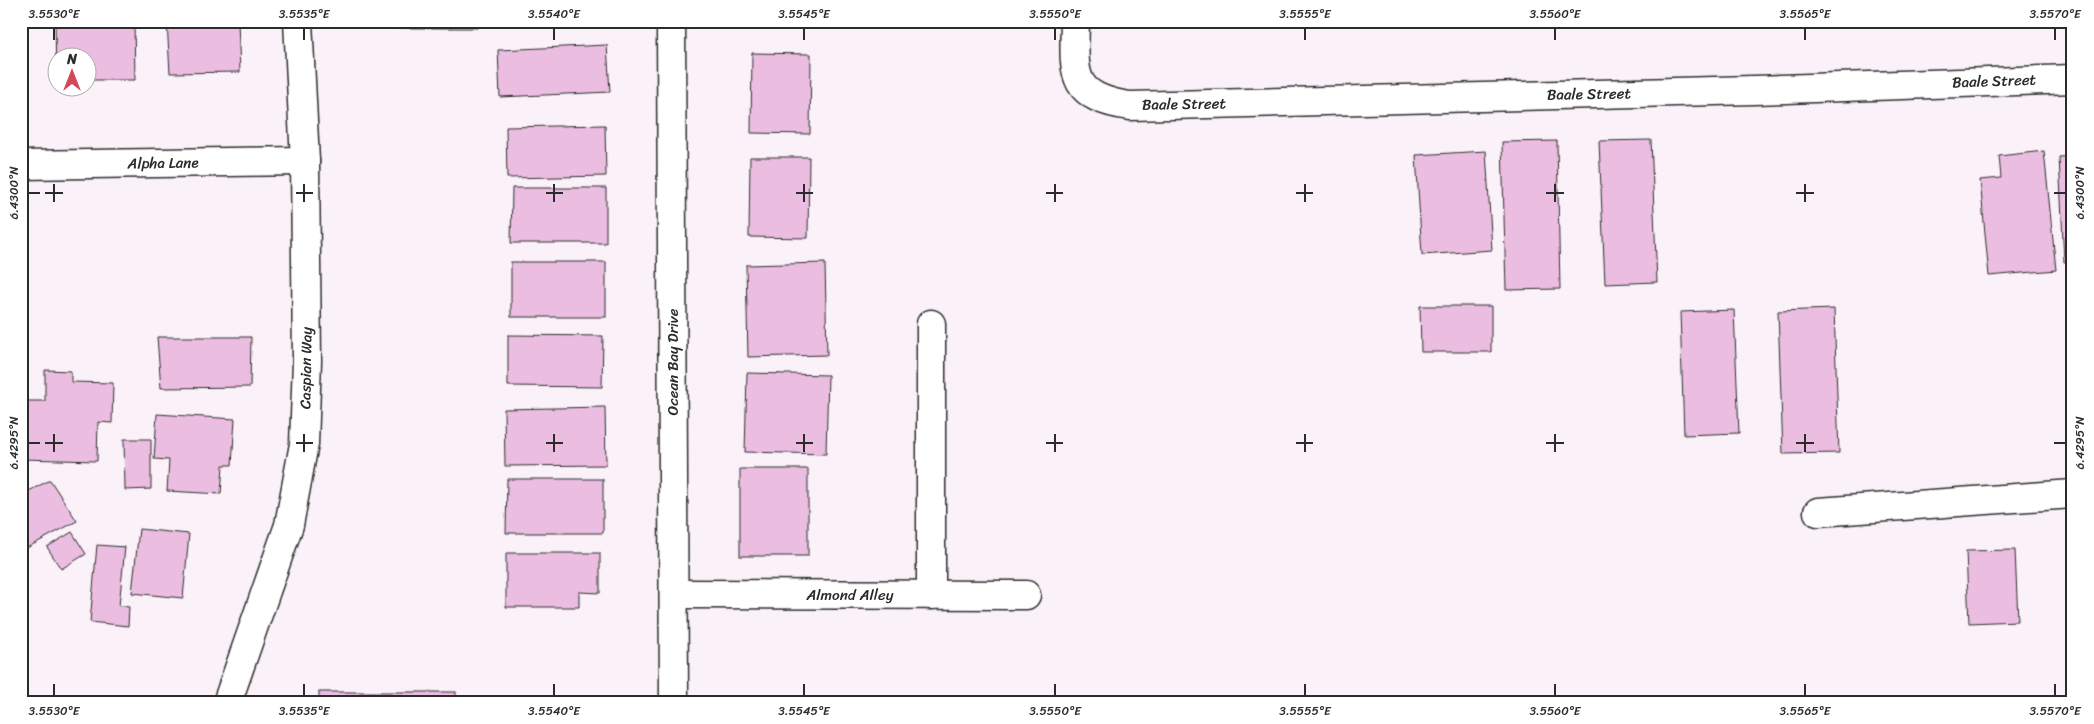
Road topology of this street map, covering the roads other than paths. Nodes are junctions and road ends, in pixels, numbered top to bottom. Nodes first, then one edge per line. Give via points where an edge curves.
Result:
1 (298, 21) edge
2 (671, 21) edge
3 (1075, 21) edge
4 (2073, 79) edge
5 (305, 161) junction
6 (21, 165) edge
7 (931, 324) dead end
8 (2073, 494) edge
9 (1818, 512) dead end
10 (675, 594) junction
11 (931, 595) junction
12 (1026, 595) dead end
13 (227, 703) edge
14 (674, 703) edge

1 - 5 street, Caspian Way
2 - 10 street, Ocean Bay Drive
3 - 4 street, Baale Street via 1075,68 1085,90 1106,102 1130,106
5 - 6 street, Alpha Lane
5 - 13 street, Caspian Way via 307,361 304,444 289,525
7 - 11 street
8 - 9 street
10 - 11 street, Almond Alley
10 - 14 street, Ocean Bay Drive
11 - 12 street, Almond Alley

